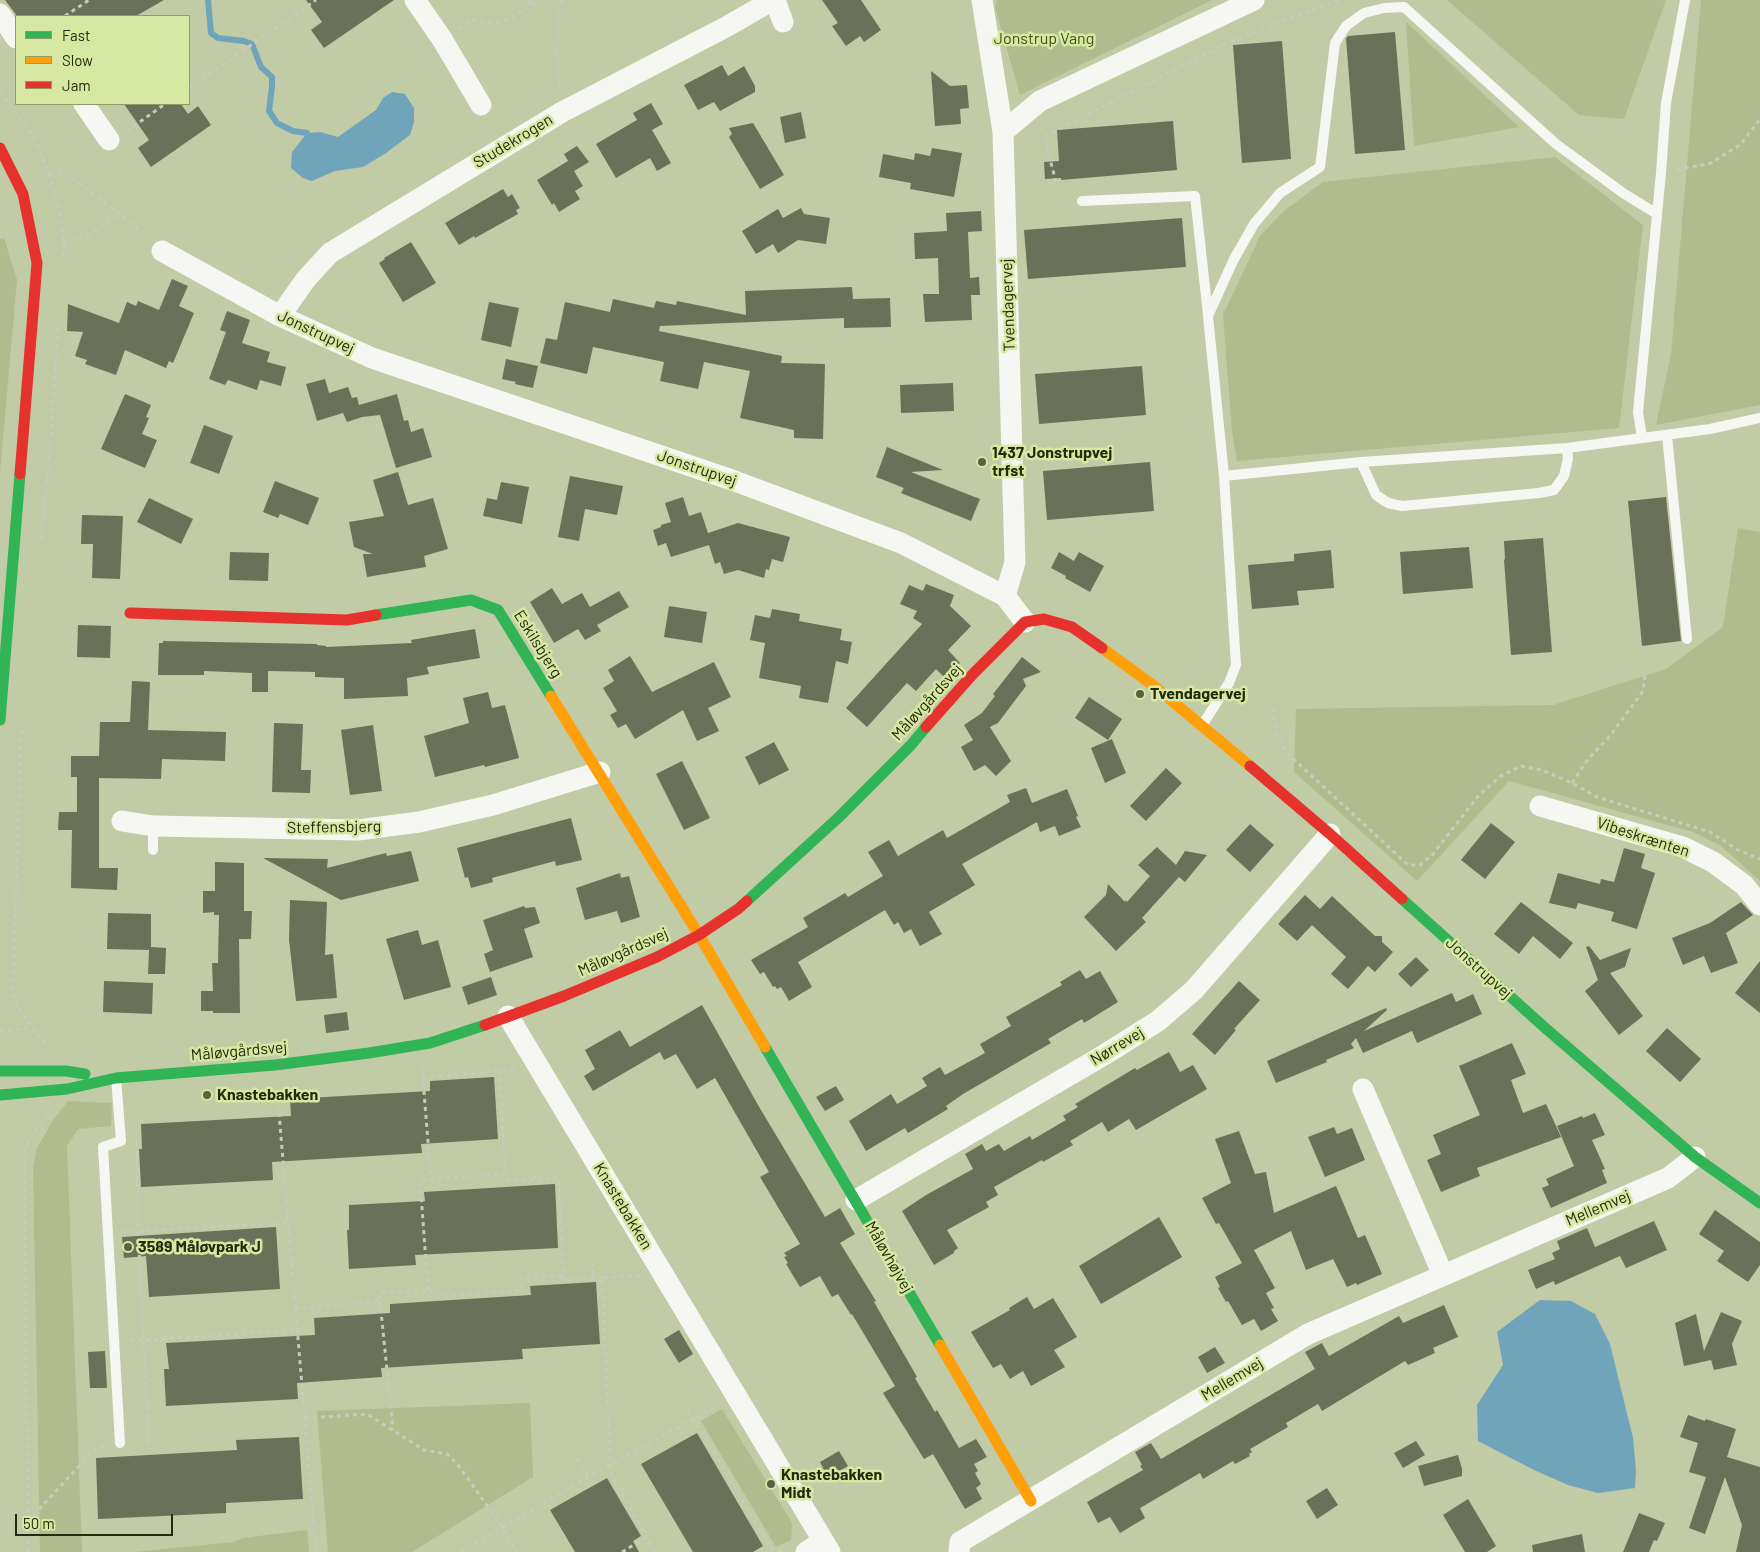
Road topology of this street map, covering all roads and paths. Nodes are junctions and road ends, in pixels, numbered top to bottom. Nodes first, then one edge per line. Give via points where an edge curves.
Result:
1 (89, 0) edge
2 (316, 0) edge
3 (415, 0) edge
4 (529, 0) edge
5 (539, 0) edge
6 (562, 0) edge
7 (774, 0) edge
8 (982, 0) edge
9 (1254, 0) edge
10 (1339, 0) edge
11 (1685, 0) edge
12 (530, 7) junction
13 (0, 14) edge
14 (66, 15) edge
15 (784, 22) dead end
16 (15, 36) edge
17 (442, 39) junction
18 (190, 87) edge
19 (0, 92) edge
20 (0, 98) edge
21 (85, 105) edge
22 (165, 105) edge
23 (481, 105) dead end
24 (562, 112) junction
25 (1760, 119) edge
26 (1002, 132) junction
27 (108, 140) joint
28 (0, 148) edge
29 (1661, 173) junction
30 (50, 174) dead end
31 (1056, 182) dead end
32 (1082, 201) dead end
33 (119, 214) junction
34 (1657, 214) junction
35 (64, 243) dead end
36 (162, 251) joint
37 (280, 316) junction
38 (1208, 316) junction
39 (58, 324) dead end
40 (1760, 418) edge
41 (1667, 435) junction
42 (1642, 438) junction
43 (1567, 448) junction
44 (1361, 462) junction
45 (1224, 476) junction
46 (40, 547) dead end
47 (1005, 596) junction
48 (130, 613) dead end
49 (1025, 622) junction
50 (1687, 639) dead end
51 (1645, 674) dead end
52 (1274, 708) dead end
53 (0, 720) edge
54 (1202, 725) junction
55 (23, 726) dead end
56 (600, 772) junction
57 (1572, 783) junction
58 (1540, 806) dead end
59 (122, 821) dead end
60 (153, 826) junction
61 (1330, 834) junction
62 (153, 850) dead end
63 (1760, 859) edge
64 (1760, 905) edge
65 (699, 935) junction
66 (508, 1016) junction
67 (32, 1028) junction
68 (0, 1031) edge
69 (420, 1044) junction
70 (275, 1065) junction
71 (539, 1067) junction
72 (0, 1071) edge
73 (500, 1071) junction
74 (53, 1072) junction
75 (116, 1078) junction
76 (423, 1078) junction
77 (1363, 1089) dead end
78 (54, 1090) junction
79 (0, 1095) edge
80 (137, 1138) dead end
81 (1695, 1158) junction
82 (536, 1169) dead end
83 (506, 1174) junction
84 (430, 1179) junction
85 (535, 1179) junction
86 (856, 1200) junction
87 (1760, 1203) edge
88 (288, 1223) junction
89 (138, 1231) junction
90 (108, 1233) junction
91 (592, 1262) dead end
92 (663, 1274) junction
93 (1442, 1275) junction
94 (563, 1276) junction
95 (602, 1278) junction
96 (594, 1279) junction
97 (428, 1290) junction
98 (380, 1301) junction
99 (295, 1309) junction
100 (297, 1330) junction
101 (144, 1340) junction
102 (114, 1342) junction
103 (736, 1396) junction
104 (687, 1412) dead end
105 (304, 1418) junction
106 (694, 1419) junction
107 (393, 1430) junction
108 (120, 1444) joint
109 (149, 1445) dead end
110 (577, 1458) dead end
111 (611, 1464) junction
112 (590, 1477) junction
113 (1031, 1500) junction
114 (27, 1521) junction
115 (503, 1528) junction
116 (647, 1537) junction
117 (820, 1548) edge
118 (28, 1552) edge
119 (316, 1552) edge
120 (460, 1552) edge
121 (517, 1552) edge
122 (622, 1552) edge
123 (655, 1552) edge
124 (772, 1552) edge
125 (959, 1552) edge

1 - 14 path
2 - 18 path
3 - 17 street
4 - 12 path
5 - 12 path
6 - 24 path via 557,52
7 - 15 street, Studekrogen
7 - 24 street, Studekrogen
8 - 26 street, Tvendagervej
9 - 26 street via 1040,101
10 - 31 path via 1227,44 1044,137
11 - 29 lane via 1666,103
12 - 17 path via 508,20 490,23 474,20
13 - 16 street
17 - 23 street
19 - 20 path
21 - 27 street
22 - 27 path via 116,138
24 - 37 street, Studekrogen via 330,253 306,279
25 - 29 path via 1740,144 1710,163
26 - 47 street, Tvendagervej via 1015,562
28 - 53 street via 23,194 38,263
29 - 34 lane
30 - 33 path via 59,172 72,178
32 - 38 lane via 1195,196
33 - 35 path via 91,232
33 - 36 path via 148,235
34 - 38 lane via 1556,144 1404,7 1384,8 1364,13 1346,26 1335,42 1320,167 1280,194 1254,224
34 - 42 lane via 1638,412
36 - 37 street, Jonstrupvej
37 - 47 street, Jonstrupvej via 372,358 732,480 901,543
38 - 45 lane
39 - 46 path
40 - 41 lane
41 - 42 lane
41 - 50 lane
42 - 43 lane
43 - 44 lane
43 - 44 lane via 1564,476 1554,490 1402,506 1388,503 1376,495
44 - 45 lane
45 - 54 lane via 1236,666
47 - 49 street, Jonstrupvej
48 - 56 street, Eskilsbjerg via 347,620 471,600 498,610
49 - 54 street, Jonstrupvej via 1044,619 1072,627
49 - 65 street, Måløvgårdsvej via 838,818 744,903
51 - 57 path via 1643,691 1610,736 1588,758
52 - 57 path via 1278,736 1288,753 1408,865 1420,866 1479,795 1501,776 1521,766 1542,770
54 - 61 street, Jonstrupvej
55 - 67 path via 13,994
56 - 60 street, Steffensbjerg via 493,805 410,824 358,830
56 - 65 street, Eskilsbjerg
57 - 63 path via 1597,797 1710,832 1738,850
58 - 64 street, Vibeskrænten via 1683,847 1713,862 1744,885
59 - 60 street, Steffensbjerg
60 - 62 lane
61 - 81 street, Jonstrupvej
61 - 86 street, Nørrevej via 1194,990 1158,1021
65 - 66 street, Måløvgårdsvej via 564,996
65 - 86 street, Måløvhøjvej
66 - 69 street, Måløvgårdsvej via 459,1035
66 - 71 street, Knastebakken
67 - 68 path
67 - 74 path via 51,1052
69 - 70 street, Måløvgårdsvej
69 - 76 path
70 - 75 street, Måløvgårdsvej
70 - 88 path
71 - 73 path
71 - 92 street, Knastebakken
72 - 74 street, Måløvgårdsvej
73 - 76 path
73 - 83 path
74 - 75 street, Måløvgårdsvej
75 - 78 street, Måløvgårdsvej
75 - 90 lane via 121,1141 102,1147
76 - 84 path
77 - 93 street
78 - 79 street, Måløvgårdsvej
78 - 114 path via 55,1103 24,1151
80 - 89 path
81 - 87 street, Jonstrupvej
81 - 93 street, Mellemvej via 1668,1178
82 - 85 path
83 - 84 path
83 - 85 path via 508,1181
84 - 97 path via 420,1180
85 - 94 path via 559,1178
86 - 113 street, Måløvhøjvej
88 - 89 path
88 - 99 path
89 - 90 path
89 - 101 path
90 - 102 lane
91 - 96 path
92 - 95 path
92 - 103 street, Knastebakken
93 - 113 street, Mellemvej via 1308,1334
94 - 96 path via 563,1280
94 - 97 path via 521,1278 521,1291 437,1296
95 - 96 path
95 - 111 path
97 - 98 path via 379,1293
98 - 99 path
98 - 107 path
99 - 100 path
100 - 101 path
100 - 105 path
101 - 102 path
101 - 109 path
102 - 108 lane
103 - 106 path
103 - 117 street, Knastebakken
104 - 106 path
105 - 107 path via 367,1414
105 - 119 path
106 - 111 path
106 - 124 path
107 - 115 path via 424,1450 447,1454
108 - 114 path via 95,1448
110 - 112 path
111 - 112 path
111 - 116 path via 612,1474
112 - 115 path
113 - 125 street via 960,1542
114 - 118 path
115 - 120 path
115 - 121 path
116 - 122 path
116 - 123 path

